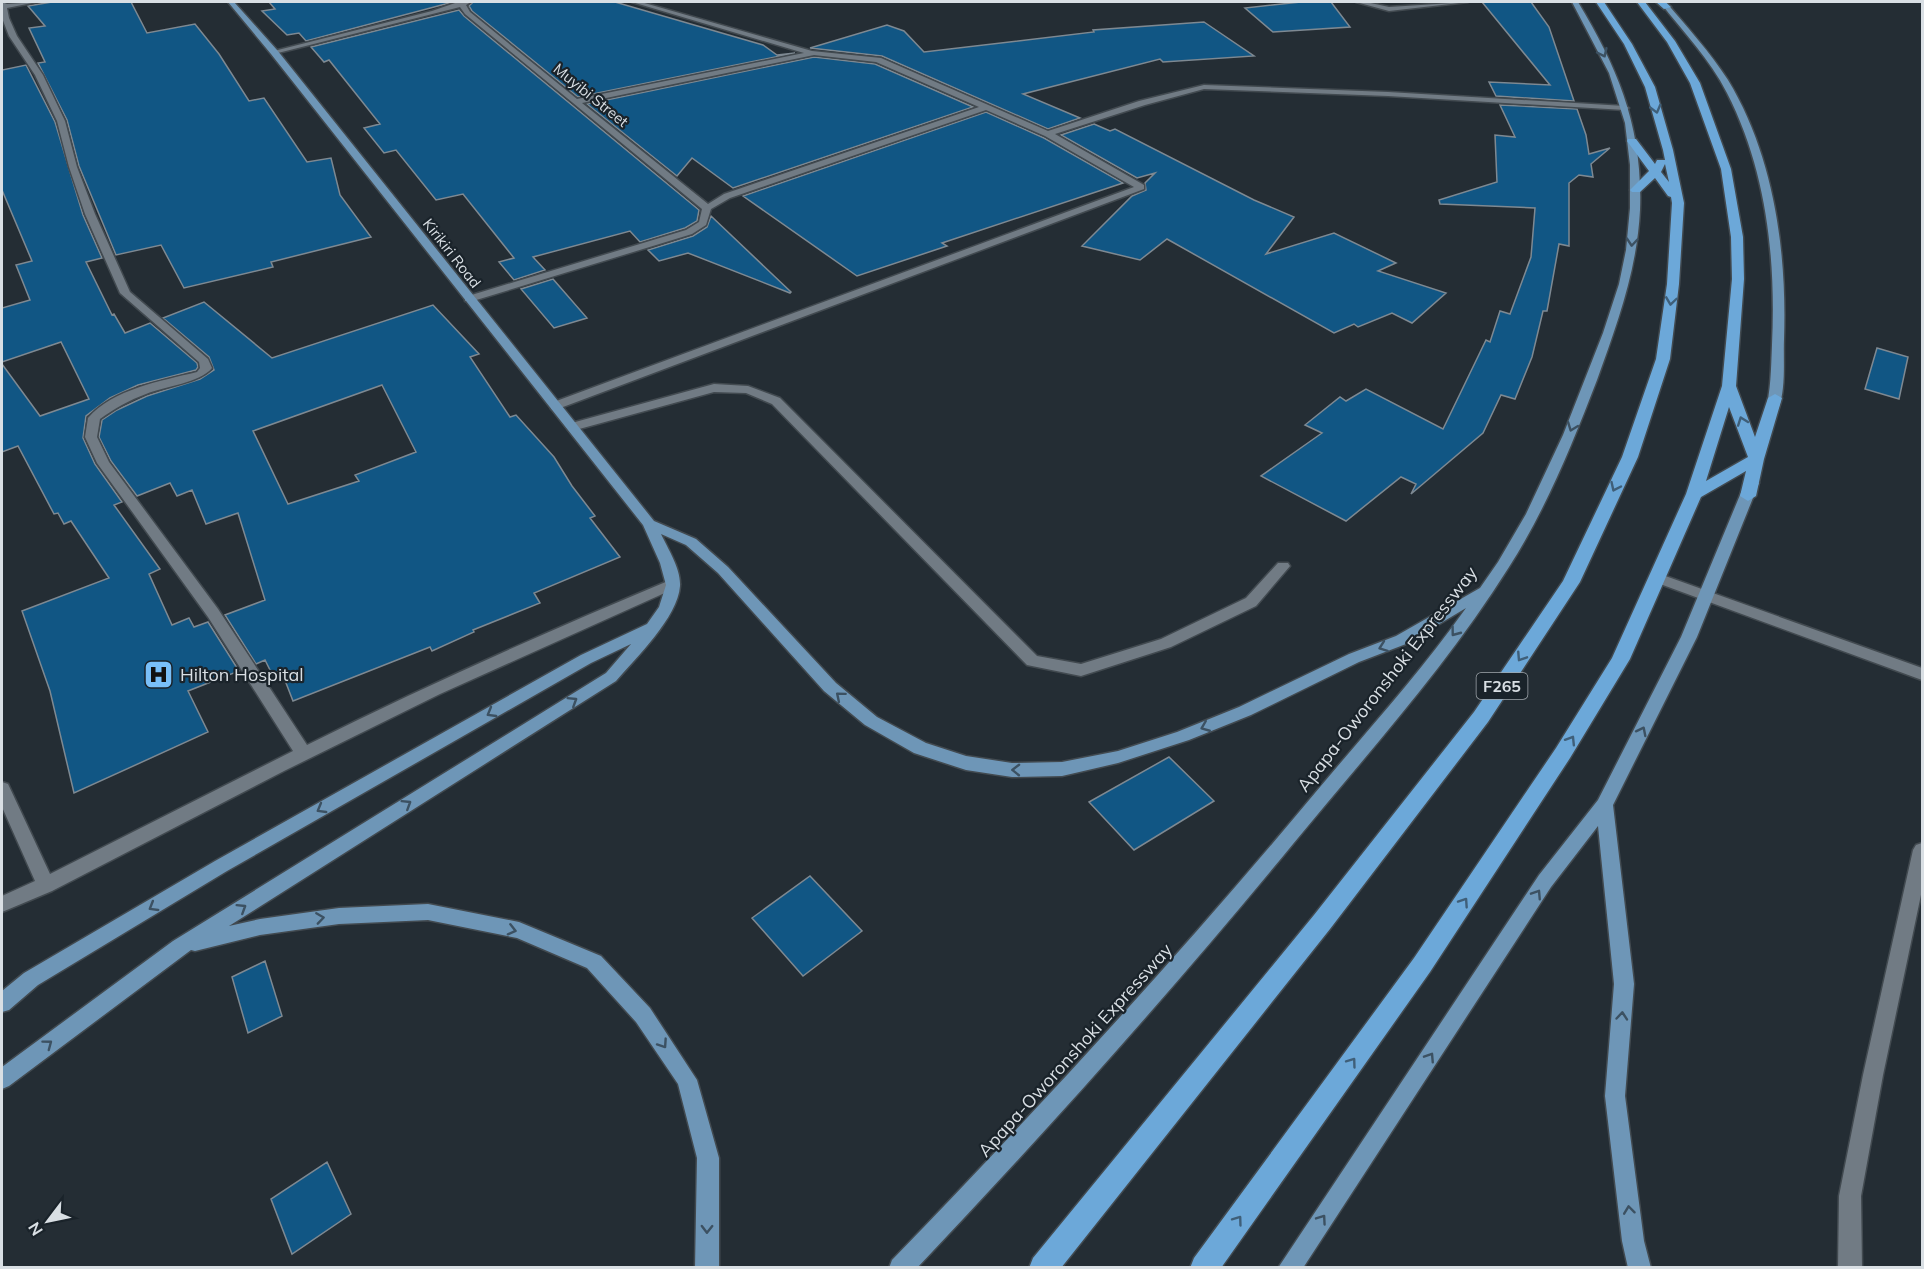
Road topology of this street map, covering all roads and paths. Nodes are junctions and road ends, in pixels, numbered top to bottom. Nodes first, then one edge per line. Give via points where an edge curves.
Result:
1 (34, 2) edge
2 (231, 2) edge
3 (464, 2) edge
4 (635, 2) edge
5 (1359, 2) edge
6 (1465, 2) edge
7 (1575, 2) edge
8 (1600, 2) edge
9 (1654, 3) edge
10 (4, 4) edge
11 (274, 51) junction
12 (814, 53) junction
13 (578, 101) junction
14 (986, 107) junction
15 (1625, 108) junction
16 (1048, 134) junction
17 (1632, 141) junction
18 (1668, 150) junction
19 (1656, 171) junction
20 (1636, 190) junction
21 (1678, 203) junction
22 (707, 208) junction
23 (469, 299) junction
24 (1729, 386) junction
25 (1775, 398) junction
26 (555, 406) junction
27 (572, 427) junction
28 (1756, 459) junction
29 (1694, 494) junction
30 (1748, 496) junction
31 (649, 524) junction
32 (1283, 566) dead end
33 (1657, 578) junction
34 (673, 584) junction
35 (1488, 588) junction
36 (1706, 597) junction
37 (654, 626) junction
38 (1923, 674) edge
39 (303, 753) junction
40 (2, 789) edge
41 (1604, 806) junction
42 (1923, 850) edge
43 (46, 885) junction
44 (2, 904) edge
45 (180, 947) junction
46 (32, 979) junction
47 (2, 997) edge
48 (2, 1003) edge
49 (2, 1079) edge
50 (707, 1268) edge
51 (900, 1268) edge
52 (1043, 1268) edge
53 (1204, 1268) edge
54 (1289, 1268) edge
55 (1640, 1268) edge
56 (1850, 1268) edge

1 - 10 street
2 - 11 main road, Kirikiri Road
3 - 11 street via 434,13
3 - 13 street, Muyibi Street via 467,13
4 - 12 street
5 - 6 street via 1389,9
7 -> 15 main road, Apapa-Oworonshoki Expressway via 1618,83
8 -> 18 highway, F265 via 1650,87
9 - 24 highway via 1695,83 1726,169 1737,237 1738,279
9 - 25 main road via 1710,58 1732,93 1752,143 1769,210 1777,266
10 - 39 street via 13,36 39,75 61,121 90,214 125,293 204,361 206,368 201,374 136,393 108,406 94,418 91,437 103,463 213,613
11 - 23 main road, Kirikiri Road
12 - 13 street
12 - 14 street via 878,60
13 - 22 street, Muyibi Street
14 - 16 street
14 - 22 street via 727,196
15 - 16 street via 1204,87
15 - 17 main road, Apapa-Oworonshoki Expressway
16 - 26 street via 1141,188
17 - 19 highway
17 - 20 main road, Apapa-Oworonshoki Expressway
18 - 19 highway
18 - 21 highway, F265
19 - 20 highway
19 - 21 highway
20 -> 35 main road, Apapa-Oworonshoki Expressway via 1631,251 1617,312 1562,455
21 -> 52 highway, F265 via 1673,284 1662,359 1630,457 1571,582 1481,717 1322,922
22 - 23 street via 703,223 689,232
23 - 26 main road, Kirikiri Road
28 -> 24 highway
24 - 29 highway
25 - 28 highway
25 - 30 main road
26 - 27 main road, Kirikiri Road
27 - 31 main road, Kirikiri Road
27 - 32 street via 714,388 748,390 776,401 1032,661 1081,670 1166,643 1251,602
28 - 29 highway
28 - 30 highway
29 - 33 highway
30 - 36 main road
31 - 34 main road
35 -> 31 main road via 1401,640 1183,736 1118,757 1062,769 1012,770 966,763 920,748 871,721 830,687 723,570 691,542
33 - 36 street
53 -> 33 highway via 1422,965 1563,753 1621,659
34 - 37 main road via 666,607
34 - 39 street via 498,659
35 -> 51 main road, Apapa-Oworonshoki Expressway via 1220,920 1010,1154
36 - 38 street
41 -> 36 main road
45 -> 37 main road via 611,677
37 -> 46 main road via 586,659 231,860
39 - 43 street
40 - 43 street
54 -> 41 main road via 1545,881
55 -> 41 main road via 1633,1241 1615,1096 1624,984
42 - 56 street via 1850,1196
43 - 44 street
49 -> 45 main road
45 -> 50 main road via 260,927 339,916 428,912 519,930 594,962 643,1015 687,1080 708,1158
46 - 47 main road
46 - 48 main road

